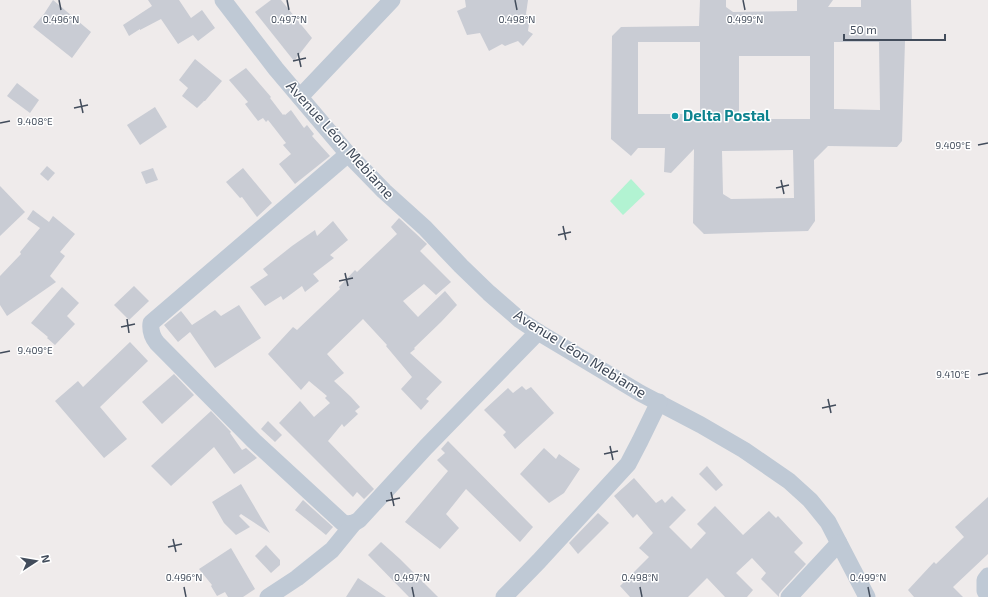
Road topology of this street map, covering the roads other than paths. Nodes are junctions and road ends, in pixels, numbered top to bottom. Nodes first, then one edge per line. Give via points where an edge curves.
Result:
1 (223, 0) edge
2 (392, 0) edge
3 (300, 97) junction
4 (348, 154) junction
5 (538, 332) junction
6 (659, 402) junction
7 (354, 523) junction
8 (839, 543) junction
9 (988, 576) edge
10 (988, 596) edge
11 (268, 597) edge
12 (504, 597) edge
13 (789, 597) edge
14 (867, 597) edge

1 - 3 street, Avenue Léon Mebiame
2 - 3 street
3 - 4 street, Avenue Léon Mebiame
4 - 5 street, Avenue Léon Mebiame via 489,293
4 - 7 street via 151,323 150,328 153,340 254,441 344,523
5 - 6 street, Avenue Léon Mebiame
5 - 7 street
6 - 8 street, Avenue Léon Mebiame via 744,450 789,481 810,500 828,522
6 - 12 street via 628,464
7 - 11 street via 332,550
8 - 13 street
8 - 14 street, Avenue Léon Mebiame
9 - 10 street via 985,580 985,591

